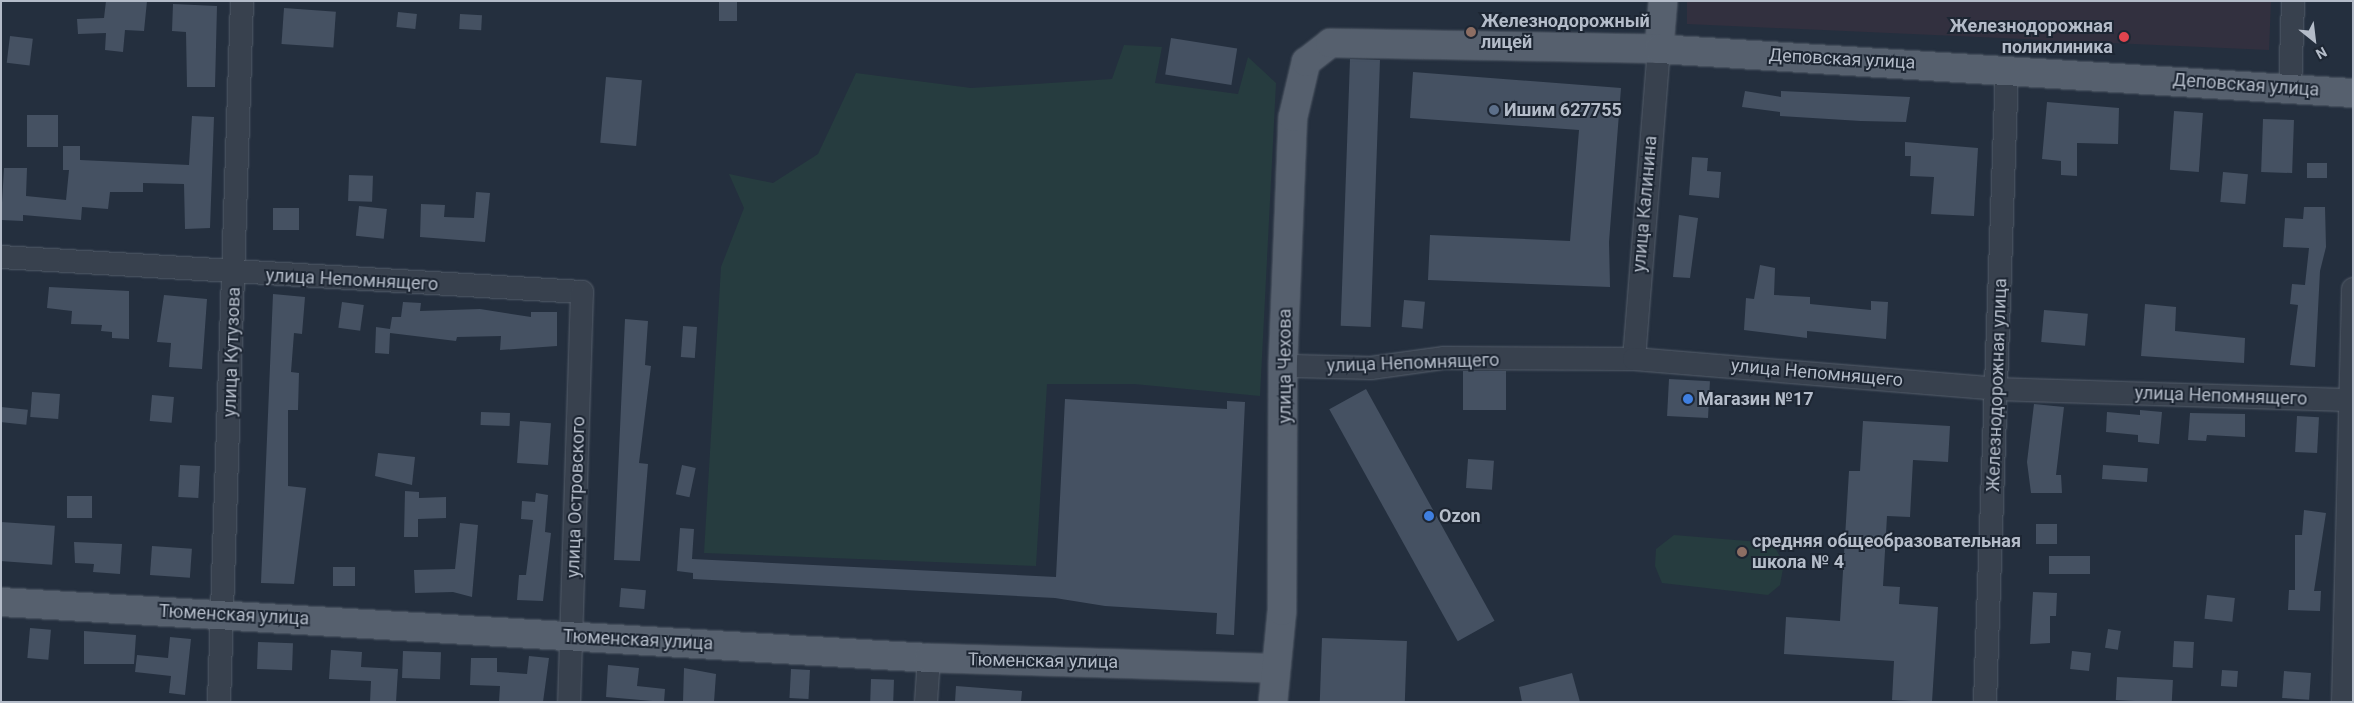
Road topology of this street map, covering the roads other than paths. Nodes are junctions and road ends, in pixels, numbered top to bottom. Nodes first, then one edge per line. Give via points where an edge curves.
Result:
1 (242, 1) edge
2 (1663, 1) edge
3 (2292, 1) edge
4 (1330, 43) joint
5 (1659, 49) junction
6 (2007, 69) junction
7 (2290, 89) junction
8 (2353, 93) edge
9 (1, 258) edge
10 (234, 275) junction
11 (2353, 289) edge
12 (582, 292) joint
13 (1634, 359) junction
14 (1283, 361) junction
15 (1997, 389) junction
16 (2351, 400) edge
17 (1, 602) edge
18 (223, 613) junction
19 (571, 637) junction
20 (929, 658) junction
21 (1276, 668) junction
22 (219, 702) edge
23 (569, 702) edge
24 (926, 702) edge
25 (1273, 702) edge
26 (1985, 702) edge
27 (2343, 702) edge

1 - 10 street, улица Кутузова
2 - 5 main road
3 - 7 street
4 - 5 main road, Деповская улица
4 - 14 main road, улица Чехова via 1306,62 1293,117
5 - 6 main road, Деповская улица
5 - 13 street, улица Калинина
6 - 7 main road, Деповская улица
6 - 15 street, Железнодорожная улица
7 - 8 main road, Деповская улица
9 - 10 street, улица Непомнящего
10 - 12 street, улица Непомнящего
10 - 18 street, улица Кутузова
11 - 16 street
12 - 19 street, улица Островского
13 - 14 street, улица Непомнящего via 1444,358 1371,368 1293,366
13 - 15 street, улица Непомнящего
14 - 21 main road, улица Чехова via 1282,611
15 - 16 street, улица Непомнящего
15 - 26 street, Железнодорожная улица
16 - 27 street
17 - 18 main road, Тюменская улица
18 - 19 main road, Тюменская улица
18 - 22 street, улица Кутузова
19 - 20 main road, Тюменская улица
19 - 23 street, улица Островского
20 - 21 main road, Тюменская улица
20 - 24 street
21 - 25 main road, улица Чехова

